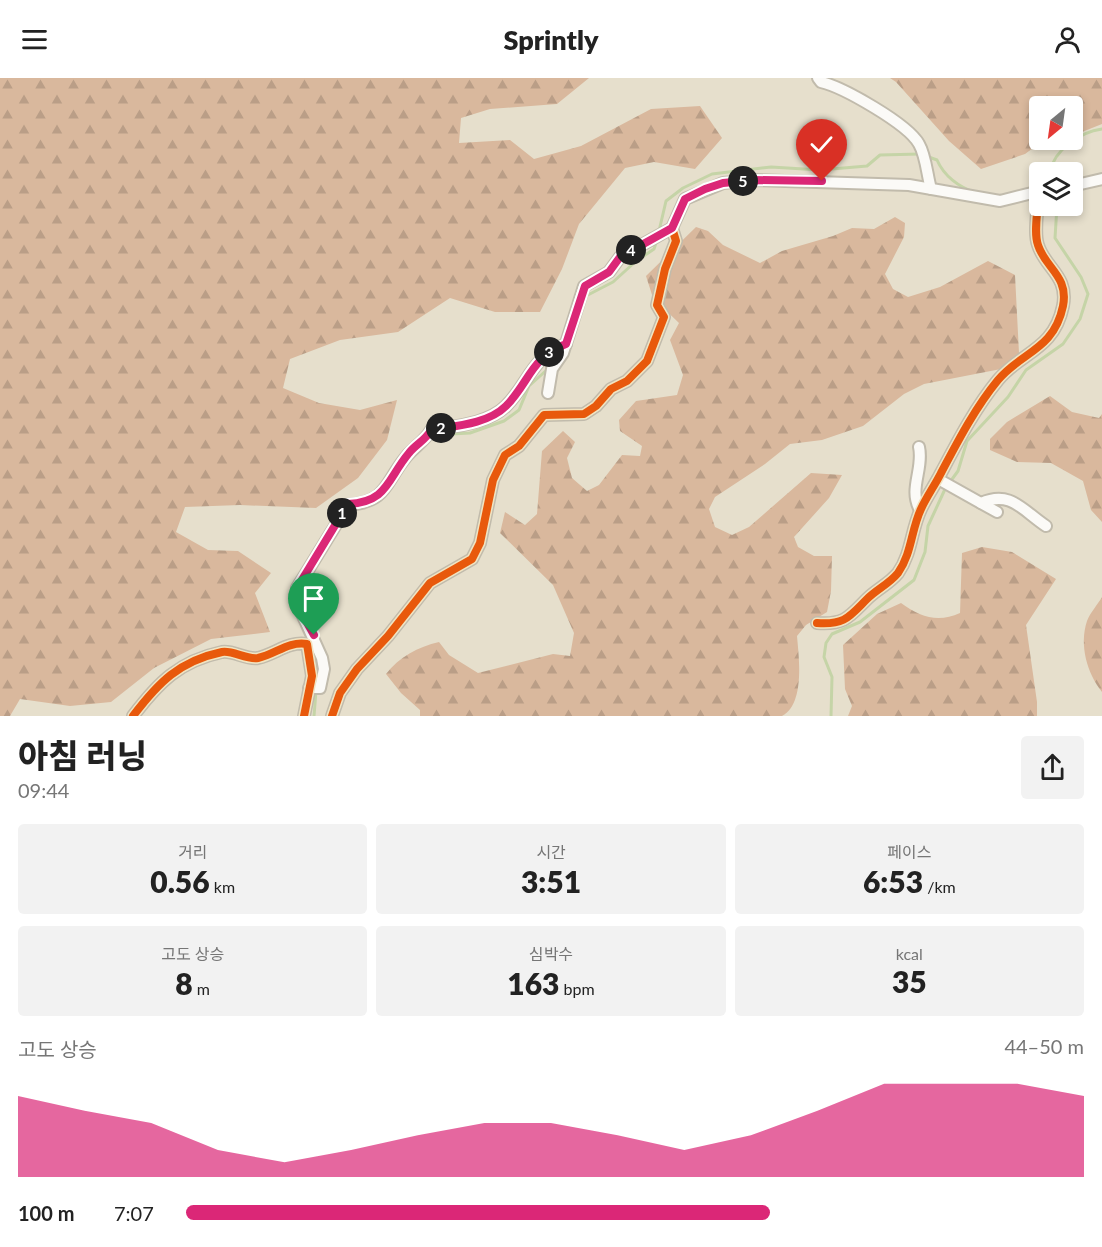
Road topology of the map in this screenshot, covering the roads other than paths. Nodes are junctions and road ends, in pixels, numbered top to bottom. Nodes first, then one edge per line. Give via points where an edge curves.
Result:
1 (818, 78) edge
2 (1102, 179) edge
3 (1083, 183) edge
4 (931, 189) junction
5 (1029, 194) edge
6 (1039, 216) edge
7 (671, 228) junction
8 (564, 348) junction
9 (548, 393) dead end
10 (919, 447) dead end
11 (940, 480) junction
12 (981, 503) junction
13 (920, 510) junction
14 (997, 512) dead end
15 (1046, 526) dead end
16 (817, 623) dead end
17 (313, 688) junction
18 (133, 716) edge
19 (304, 716) edge
20 (332, 716) edge

1 - 4 street via 896,122 919,143
2 - 3 street
4 - 5 street via 1000,201
4 - 7 street via 822,181 723,183 685,199
6 - 11 street via 1038,246 1059,274 1064,305 1050,336 1038,350 999,378 960,434
7 - 8 street via 620,257 609,272 585,286
7 - 20 street via 676,241 657,305 664,317 647,361 584,414 544,415 519,446 505,455 493,480 480,543 472,559 430,583 357,669 340,693
8 - 9 street via 552,369
8 - 17 street via 554,348 537,362 505,407 470,423 429,434 416,444 376,498 348,504 297,588 299,608 324,669
10 - 13 street via 914,500
11 - 12 street
11 - 13 street
12 - 14 street
12 - 15 street via 1007,497
13 - 16 street via 910,553 897,574 858,611 838,624
17 - 18 street via 307,644 296,642 258,658 224,652 173,671
17 - 19 street

